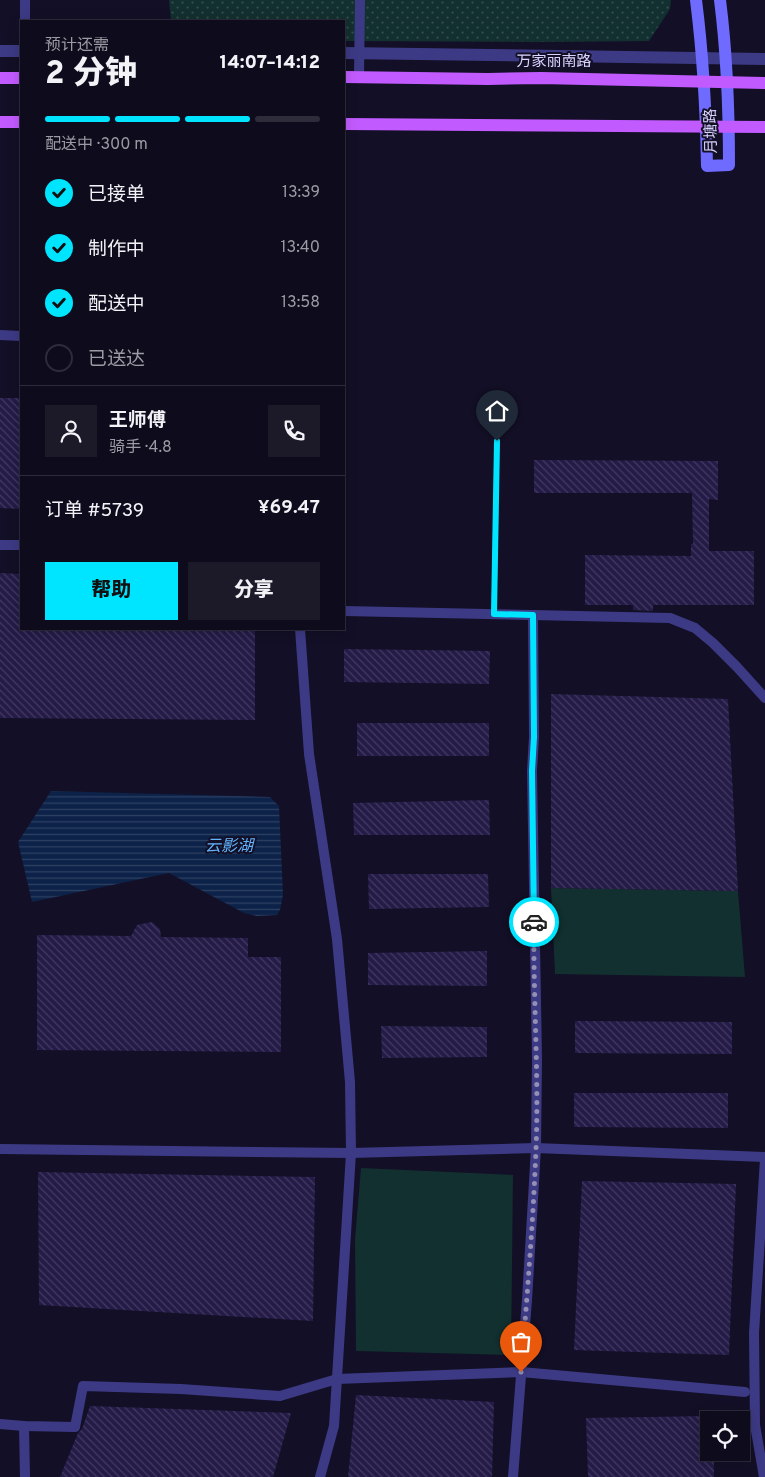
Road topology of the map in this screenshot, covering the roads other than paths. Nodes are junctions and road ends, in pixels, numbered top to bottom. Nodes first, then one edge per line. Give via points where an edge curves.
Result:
1 (25, 0) edge
2 (360, 0) edge
3 (696, 0) edge
4 (720, 0) edge
5 (25, 20) edge
6 (0, 51) edge
7 (20, 51) edge
8 (345, 53) edge
9 (359, 53) junction
10 (702, 58) junction
11 (726, 58) junction
12 (765, 59) edge
13 (345, 77) edge
14 (359, 77) junction
15 (0, 78) edge
16 (20, 78) edge
17 (704, 82) junction
18 (727, 82) junction
19 (765, 83) edge
20 (0, 122) edge
21 (20, 122) edge
22 (345, 124) edge
23 (706, 127) junction
24 (728, 127) junction
25 (765, 127) edge
26 (0, 335) edge
27 (20, 336) edge
28 (497, 441) dead end
29 (0, 545) edge
30 (20, 545) edge
31 (345, 611) edge
32 (494, 614) junction
33 (533, 615) junction
34 (300, 630) edge
35 (765, 698) edge
36 (536, 1148) junction
37 (0, 1149) edge
38 (352, 1154) junction
39 (765, 1158) edge
40 (521, 1372) junction
41 (337, 1378) junction
42 (745, 1392) dead end
43 (0, 1424) edge
44 (24, 1426) junction
45 (321, 1474) edge
46 (25, 1477) edge
47 (513, 1477) edge
48 (764, 1477) edge

1 - 5 street
2 - 9 street
3 - 10 main road, 月塘路
4 - 11 main road, 月塘路
6 - 7 street
8 - 9 street, 万家丽南路
9 - 10 street, 万家丽南路
9 - 14 street
10 - 11 street, 万家丽南路
10 - 17 main road, 月塘路
11 - 12 street, 万家丽南路
11 - 18 main road, 月塘路
13 - 14 main road, 万家丽南路
14 - 17 main road, 万家丽南路
15 - 16 main road
17 - 18 main road, 万家丽南路
17 - 23 main road, 月塘路
18 - 19 main road, 万家丽南路
18 - 24 main road, 月塘路
20 - 21 main road
22 - 23 main road
23 - 24 main road
23 - 24 main road, 月塘路 via 707,166 729,165
24 - 25 main road
26 - 27 street
28 - 32 lane
29 - 30 street
31 - 32 street
32 - 33 street
33 - 35 street via 670,618 695,628 713,643
33 - 36 street
34 - 38 street via 308,754 337,939 350,1082
36 - 38 street
36 - 39 street
36 - 40 street
37 - 38 street
38 - 41 street
39 - 48 street via 754,1333 755,1425
40 - 41 street
40 - 42 street
40 - 47 street
41 - 44 street via 280,1396 181,1388 83,1386 75,1426
41 - 45 street via 334,1426
43 - 44 street
44 - 46 street

